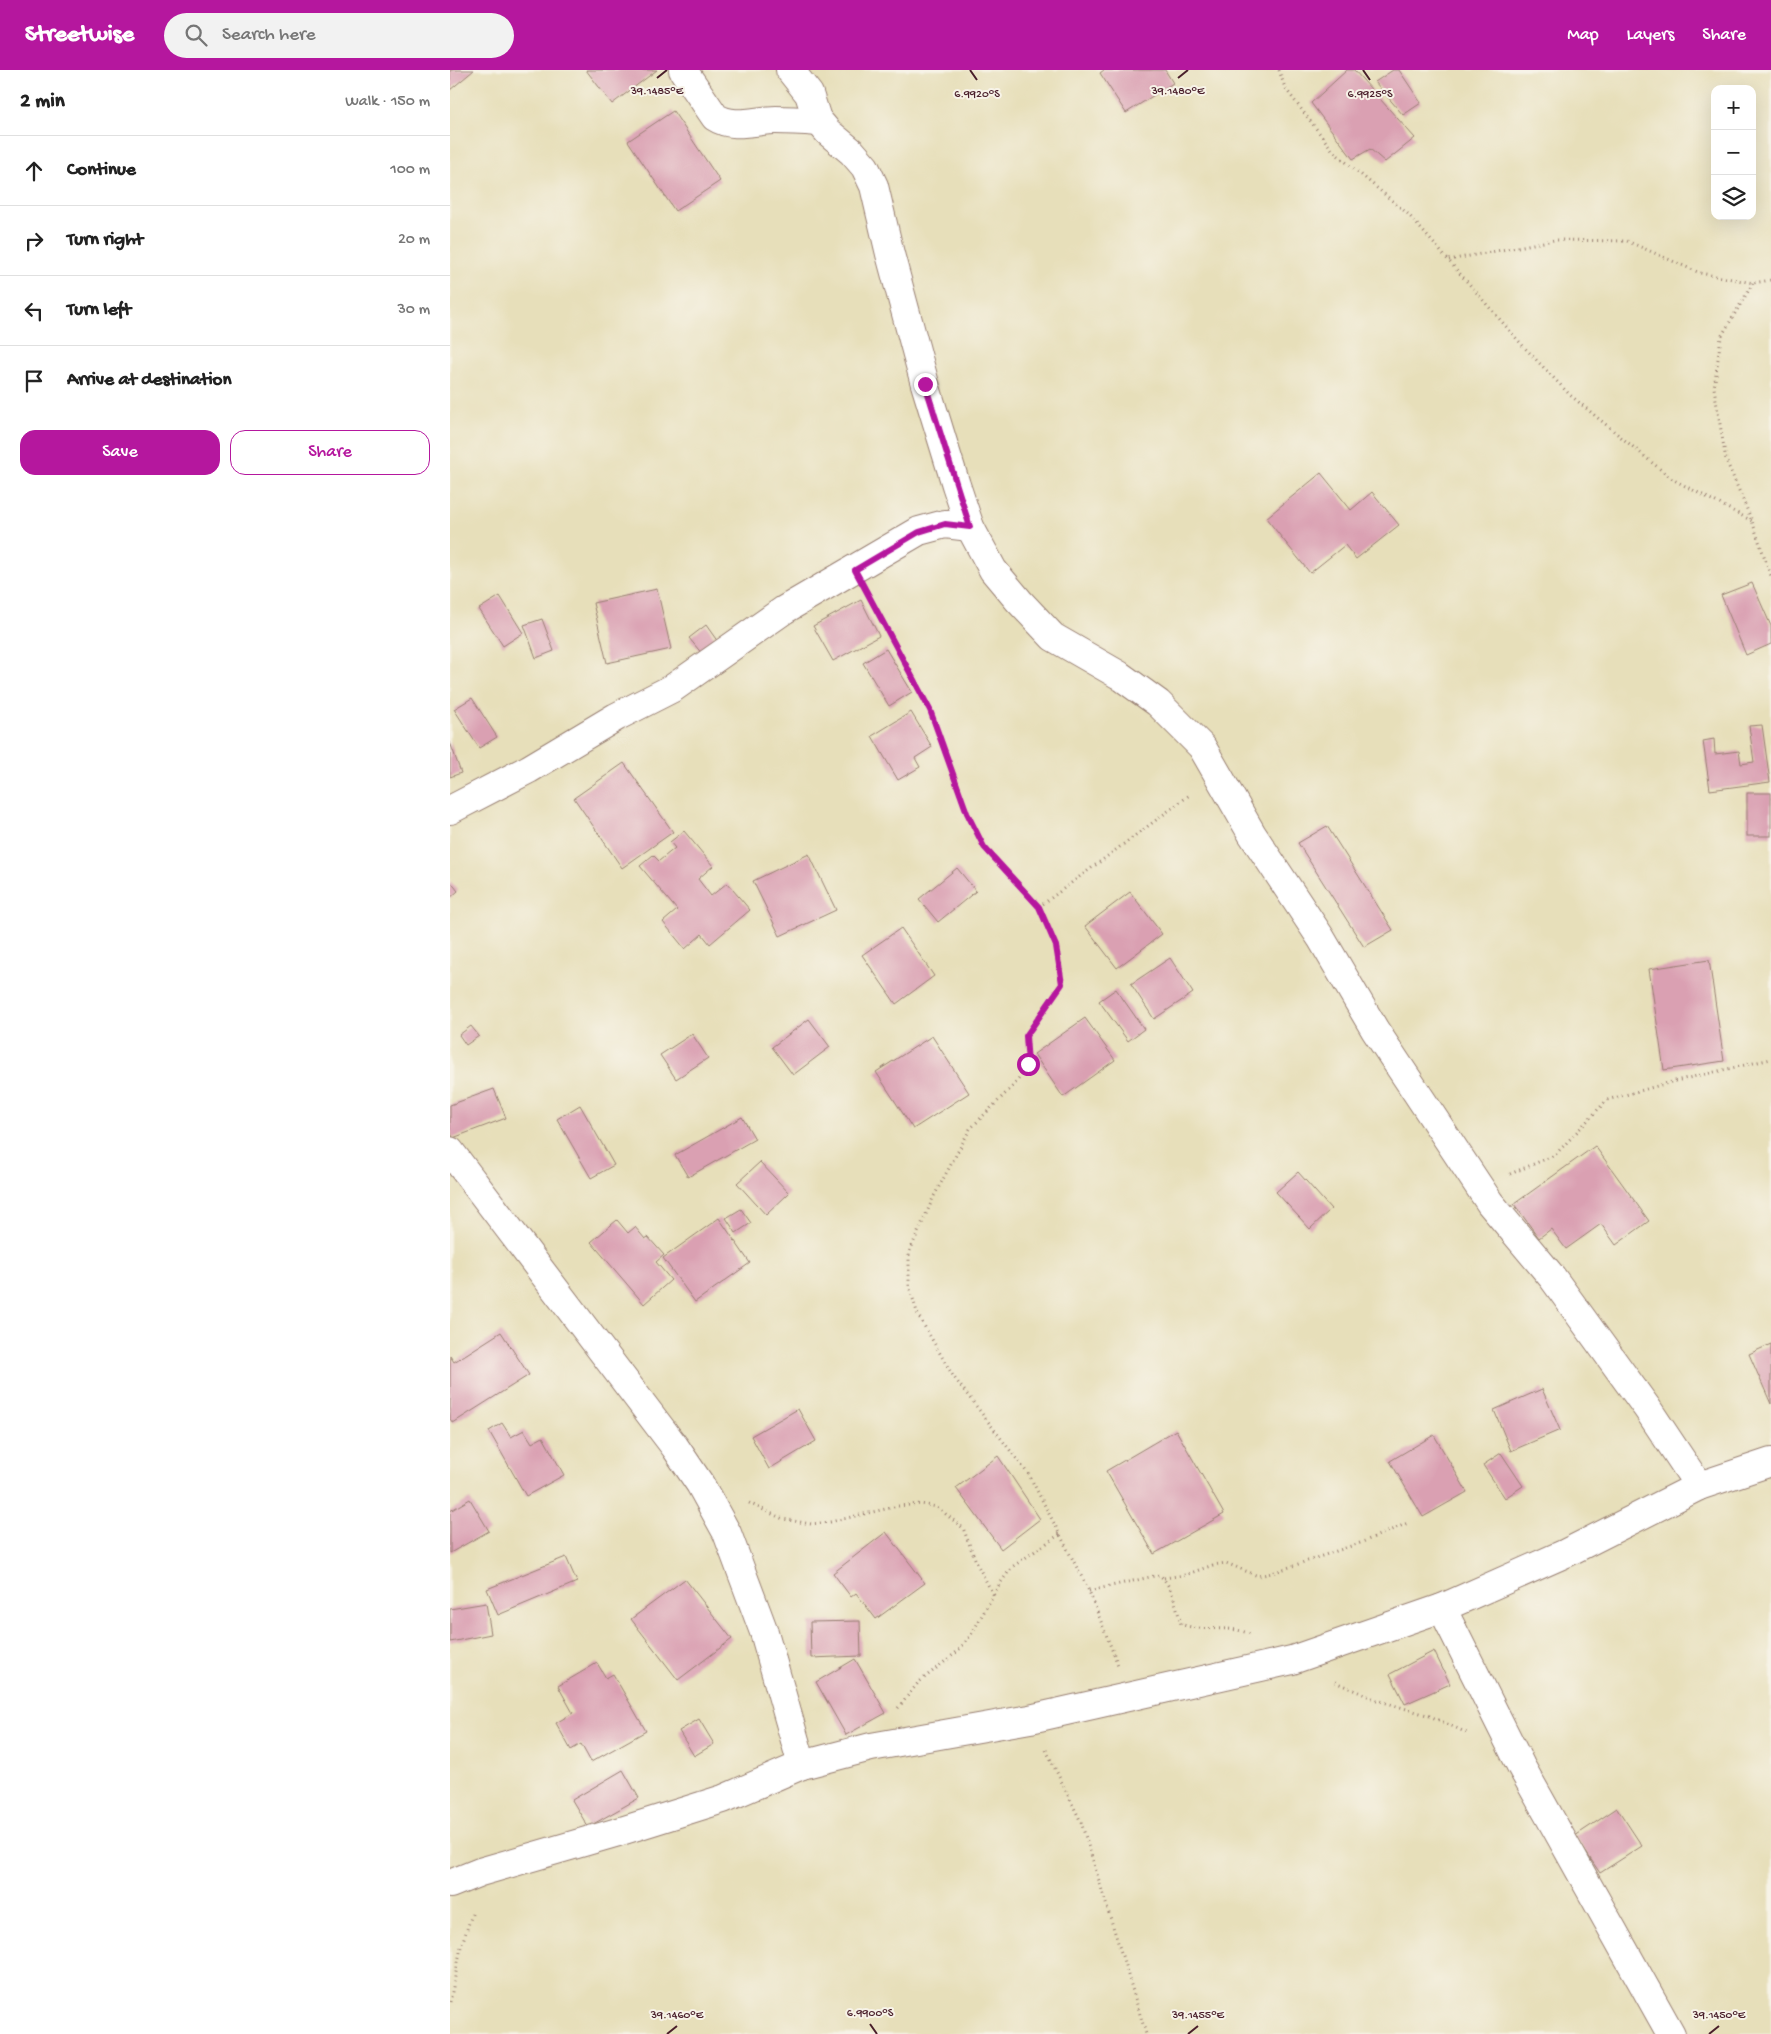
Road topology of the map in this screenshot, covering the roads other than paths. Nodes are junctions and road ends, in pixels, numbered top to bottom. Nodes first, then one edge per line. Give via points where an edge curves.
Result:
1 (790, 70) edge
2 (684, 71) edge
3 (819, 122) junction
4 (970, 527) junction
5 (450, 810) edge
6 (450, 1151) edge
7 (1771, 1462) edge
8 (1699, 1486) junction
9 (1442, 1608) junction
10 (802, 1765) junction
11 (450, 1884) edge
12 (1671, 2034) edge

1 - 3 street via 810,94
2 - 3 street via 715,117 723,122
3 - 4 street via 859,160 874,186 925,384
4 - 5 street via 945,524 919,532 784,610 673,688 616,717 529,770
4 - 8 street via 993,570 1053,637 1119,675 1158,703 1202,747 1374,1030 1490,1203 1558,1285
6 - 10 street via 700,1484 727,1533 764,1632
7 - 8 street
8 - 9 street via 1566,1552
9 - 10 street via 1292,1660 1030,1719 870,1747
9 - 12 street via 1521,1766
10 - 11 street via 722,1799 480,1872

